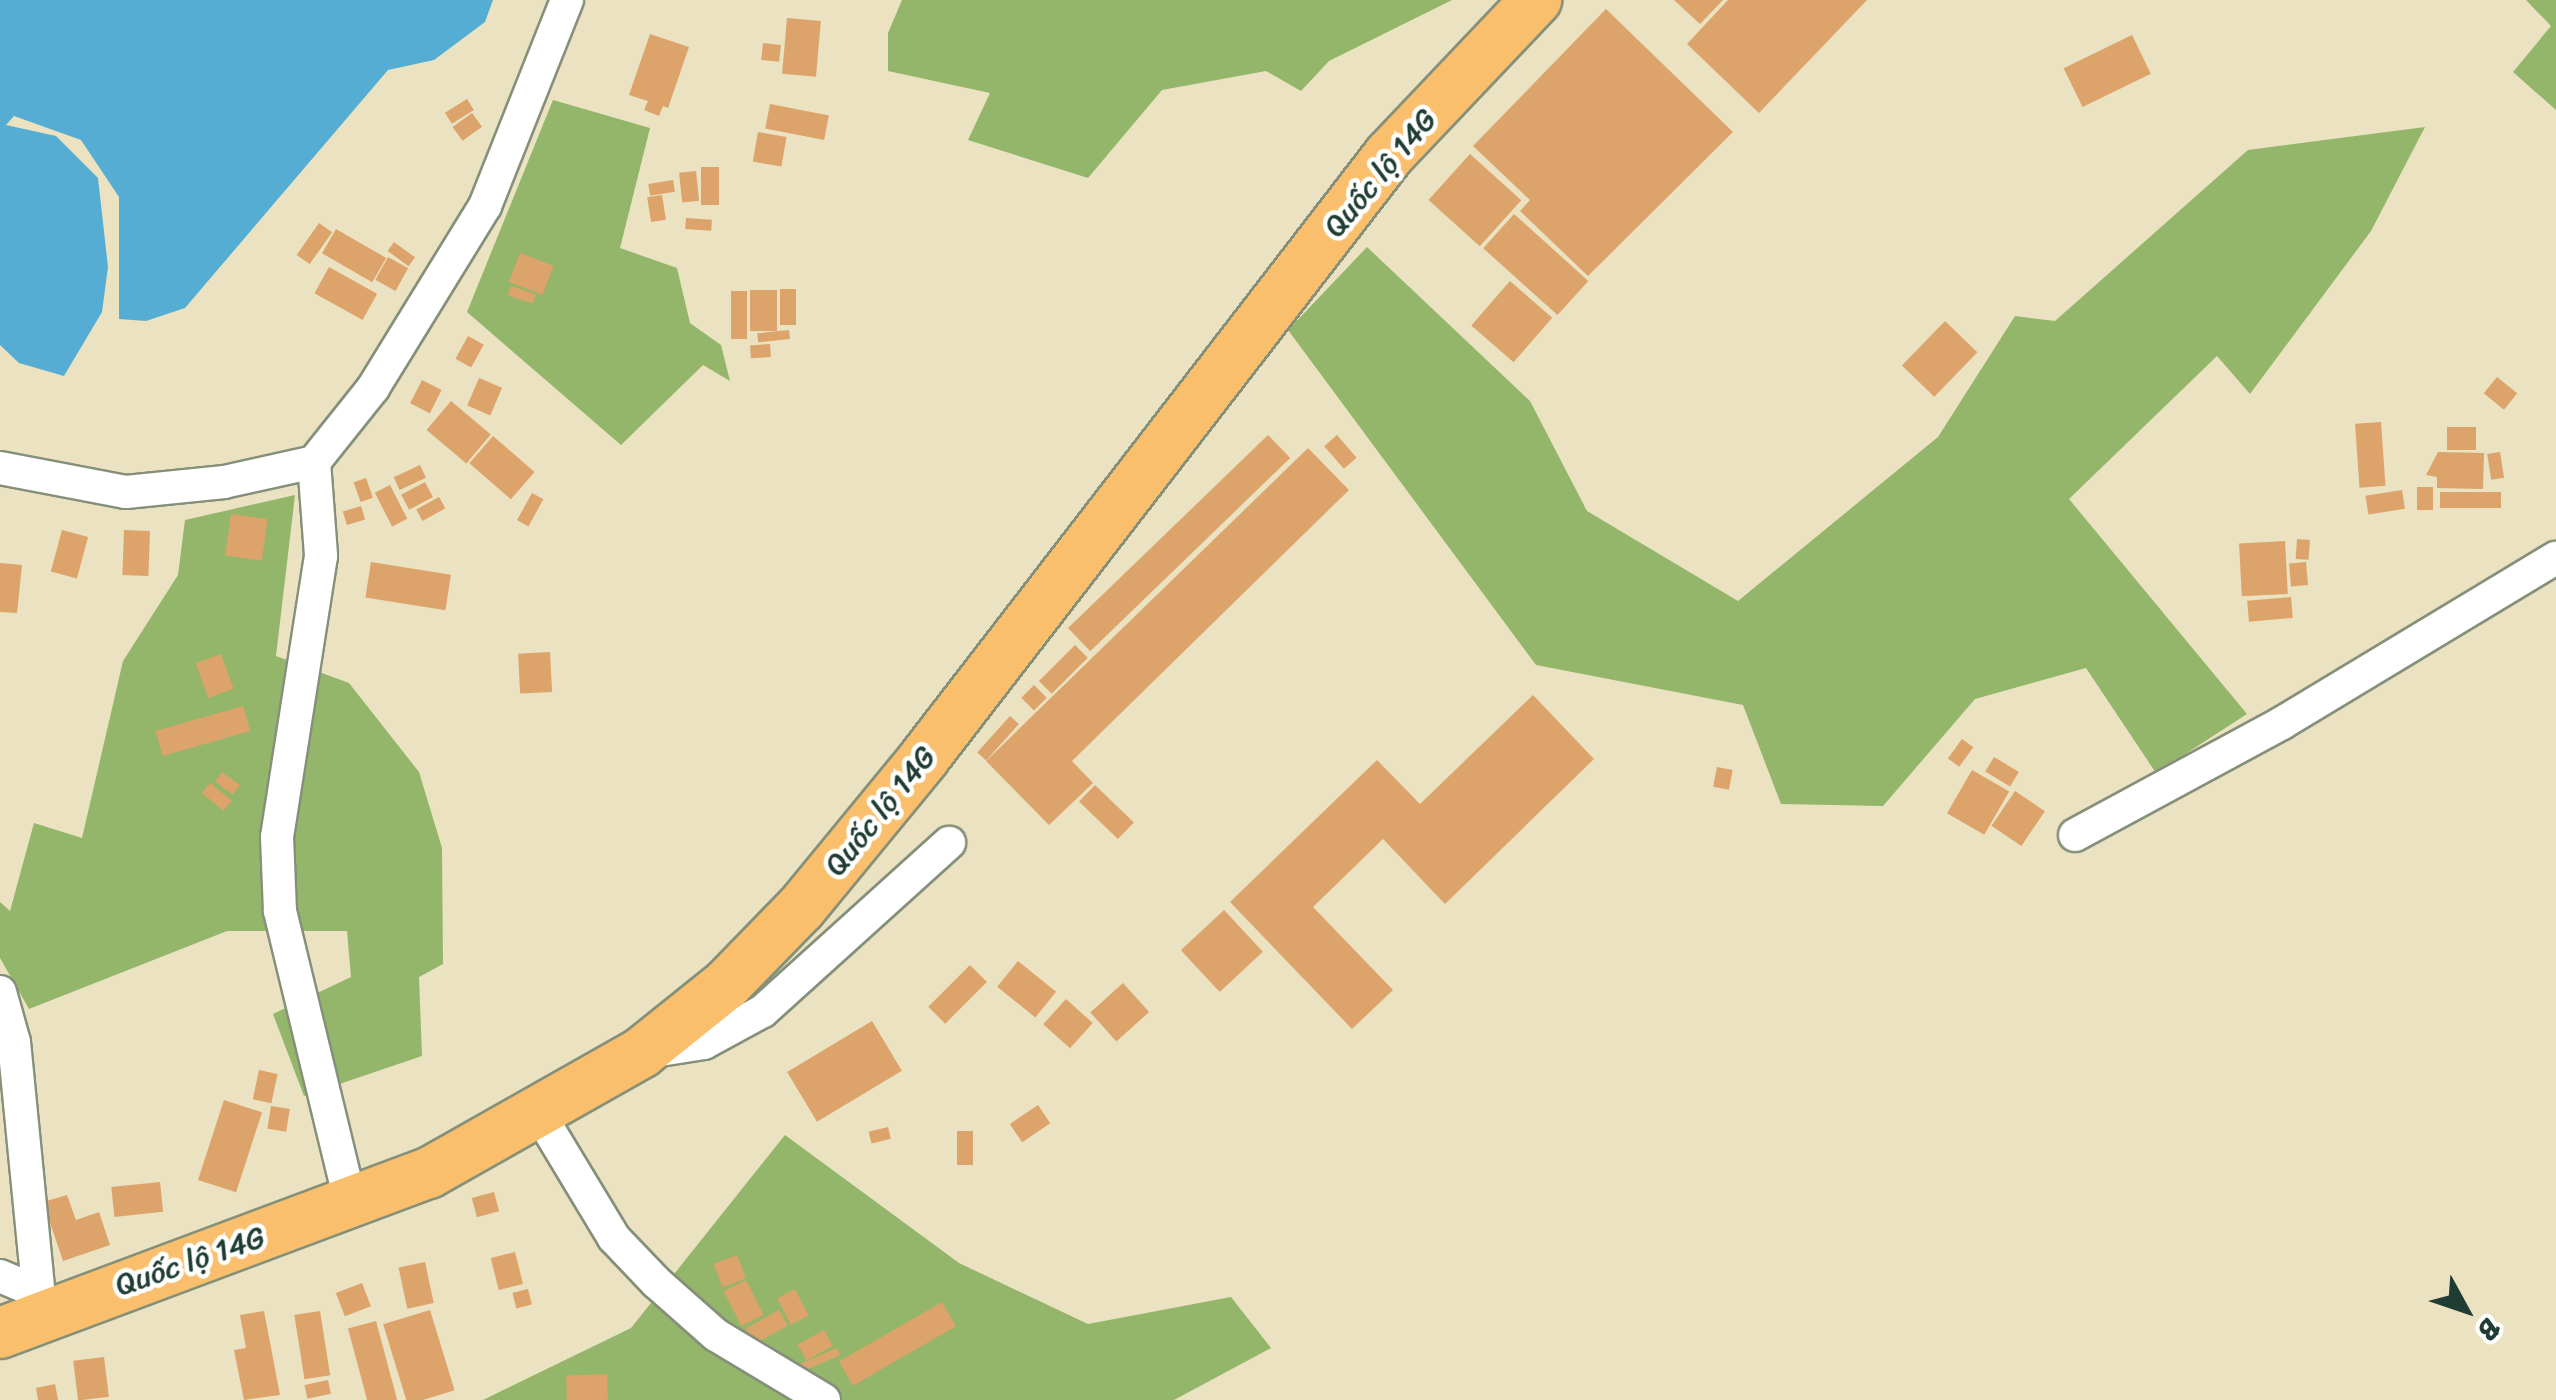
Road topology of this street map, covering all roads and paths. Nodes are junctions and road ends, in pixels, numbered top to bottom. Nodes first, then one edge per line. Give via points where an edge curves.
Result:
1 (566, 0) edge
2 (1536, 0) edge
3 (314, 462) junction
4 (0, 468) edge
5 (2556, 558) edge
6 (2075, 835) dead end
7 (949, 843) dead end
8 (0, 992) edge
9 (641, 1053) junction
10 (538, 1112) junction
11 (351, 1205) junction
12 (0, 1276) edge
13 (26, 1314) edge
14 (824, 1400) edge

1 - 3 street via 486,206 373,388
2 - 9 main road, Quốc lộ 14G via 1389,154 802,908 726,985
3 - 4 street via 224,482 126,492
3 - 11 street via 321,556 277,837 280,911
5 - 6 street via 2282,723
7 - 9 street via 763,1011 704,1043
8 - 13 street via 14,1042
9 - 10 main road, Quốc lộ 14G
10 - 11 main road, Quốc lộ 14G via 430,1173
10 - 14 street via 614,1238 656,1282 716,1334
11 - 13 main road, Quốc lộ 14G
12 - 13 street

